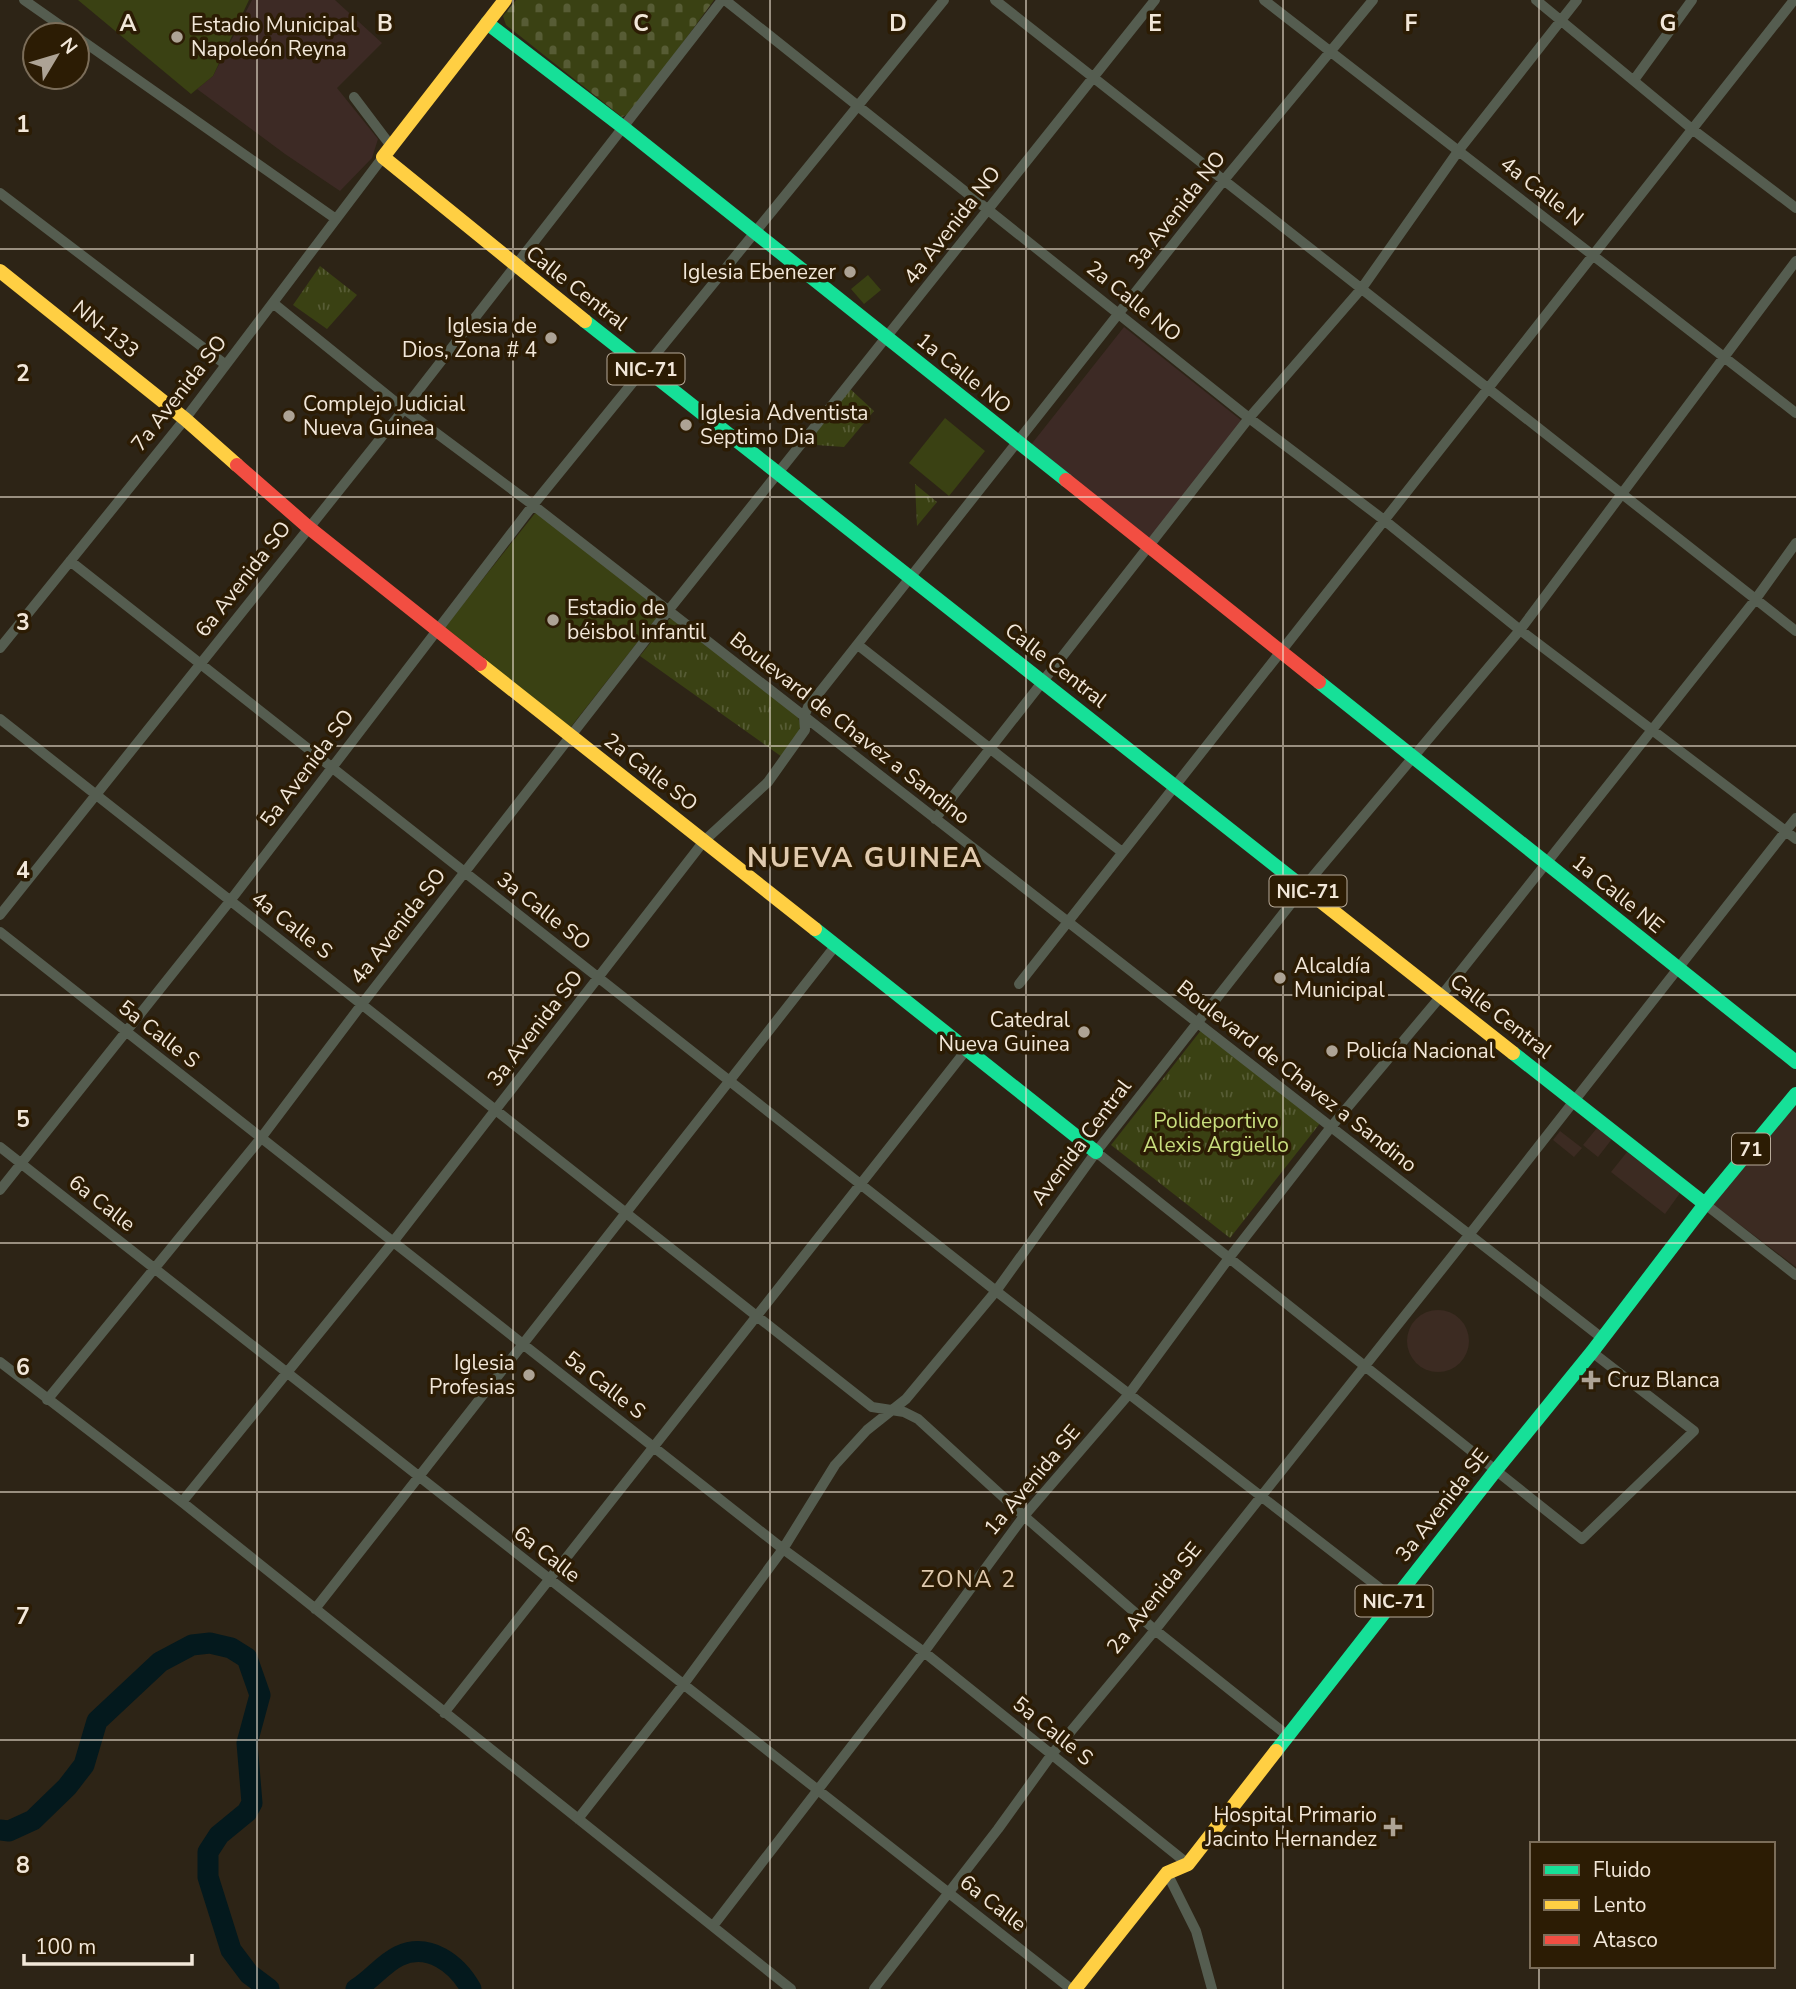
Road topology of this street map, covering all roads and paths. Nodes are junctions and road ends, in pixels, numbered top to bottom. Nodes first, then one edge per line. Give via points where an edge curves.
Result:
1 (24, 0) edge
2 (505, 0) edge
3 (724, 0) edge
4 (944, 0) edge
5 (995, 0) edge
6 (1155, 0) edge
7 (1264, 0) edge
8 (1373, 0) edge
9 (1536, 0) edge
10 (1577, 0) edge
11 (1692, 0) edge
12 (1794, 1) edge
13 (1562, 19) junction
14 (54, 21) edge
15 (487, 23) junction
16 (91, 47) edge
17 (1330, 52) junction
18 (1094, 78) junction
19 (1634, 80) junction
20 (354, 97) dead end
21 (858, 105) junction
22 (624, 128) junction
23 (1692, 130) junction
24 (1459, 150) junction
25 (387, 152) junction
26 (1224, 180) junction
27 (0, 193) edge
28 (1796, 208) edge
29 (989, 209) junction
30 (336, 219) junction
31 (756, 233) junction
32 (1593, 256) junction
33 (1796, 261) edge
34 (515, 266) junction
35 (0, 271) edge
36 (1362, 288) junction
37 (273, 303) junction
38 (1119, 314) junction
39 (887, 338) junction
40 (1723, 356) junction
41 (226, 365) junction
42 (645, 368) junction
43 (1489, 388) junction
44 (404, 409) junction
45 (1796, 412) edge
46 (1249, 418) junction
47 (185, 419) junction
48 (1018, 443) junction
49 (779, 474) junction
50 (1623, 494) junction
51 (533, 505) junction
52 (1384, 520) junction
53 (308, 527) junction
54 (1796, 543) edge
55 (1149, 546) junction
56 (69, 561) junction
57 (912, 578) junction
58 (1755, 600) junction
59 (668, 611) junction
60 (438, 630) junction
61 (1520, 630) junction
62 (1796, 632) edge
63 (858, 645) junction
64 (0, 648) edge
65 (1280, 652) junction
66 (201, 664) junction
67 (1043, 681) junction
68 (804, 717) junction
69 (0, 719) edge
70 (1651, 731) junction
71 (571, 735) junction
72 (990, 748) junction
73 (1414, 758) junction
74 (332, 768) junction
75 (1175, 786) junction
76 (96, 795) junction
77 (1796, 818) edge
78 (935, 819) junction
79 (1786, 831) junction
80 (1796, 839) edge
81 (704, 841) junction
82 (1122, 852) junction
83 (1546, 863) junction
84 (464, 872) junction
85 (1304, 887) junction
86 (230, 901) junction
87 (0, 915) edge
88 (1068, 922) junction
89 (0, 932) edge
90 (836, 945) junction
91 (1678, 968) junction
92 (598, 978) junction
93 (1019, 984) dead end
94 (1441, 996) junction
95 (362, 1004) junction
96 (1197, 1023) junction
97 (127, 1033) junction
98 (967, 1049) junction
99 (1796, 1062) edge
100 (729, 1081) junction
101 (1796, 1094) edge
102 (1573, 1100) junction
103 (495, 1109) junction
104 (1331, 1128) junction
105 (261, 1138) junction
106 (0, 1147) edge
107 (1096, 1152) junction
108 (21, 1164) junction
109 (861, 1184) junction
110 (0, 1190) edge
111 (1705, 1204) junction
112 (626, 1213) junction
113 (1469, 1235) junction
114 (393, 1242) junction
115 (1229, 1258) junction
116 (154, 1269) junction
117 (1796, 1275) edge
118 (996, 1291) junction
119 (757, 1316) junction
120 (1602, 1338) junction
121 (523, 1345) junction
122 (1592, 1352) junction
123 (0, 1362) edge
124 (1365, 1366) junction
125 (286, 1372) junction
126 (1129, 1394) junction
127 (47, 1400) junction
128 (890, 1411) junction
129 (653, 1447) junction
130 (1496, 1470) junction
131 (419, 1477) junction
132 (1260, 1496) junction
133 (182, 1502) junction
134 (1024, 1516) junction
135 (783, 1549) junction
136 (549, 1580) junction
137 (1395, 1600) junction
138 (315, 1609) junction
139 (1155, 1630) junction
140 (924, 1652) junction
141 (683, 1685) junction
142 (444, 1713) junction
143 (1288, 1736) junction
144 (1052, 1755) junction
145 (817, 1789) junction
146 (578, 1819) junction
147 (1188, 1864) junction
148 (1167, 1873) junction
149 (948, 1893) junction
150 (713, 1926) junction
151 (791, 1989) edge
152 (874, 1989) edge
153 (1073, 1989) edge
154 (1212, 1989) edge

1 - 14 street
2 - 15 main road
3 - 21 street, 2a Calle NO
3 - 22 street, 6a Avenida SO
4 - 21 street, 5a Avenida SO
5 - 18 street
6 - 18 street, 4a Avenida NO
7 - 17 street, 4a Calle N
8 - 17 street, 3a Avenida NO
9 - 13 street
10 - 13 street
11 - 19 street
12 - 23 street
13 - 19 street
13 - 24 street
15 - 22 main road, 1a Calle NO
15 - 25 main road
16 - 30 street
17 - 24 street, 4a Calle N
17 - 26 street, 3a Avenida NO
18 - 26 street
18 - 29 street, 4a Avenida NO
19 - 23 street
20 - 25 street
21 - 29 street, 2a Calle NO
21 - 31 street, 5a Avenida SO
22 - 31 main road, 1a Calle NO
22 - 34 street, 6a Avenida SO
23 - 28 street
23 - 32 street
24 - 32 street, 4a Calle N
24 - 36 street
25 - 30 street, 7a Avenida SO
25 - 34 main road, Calle Central / NIC-71
26 - 36 street
26 - 38 street, 3a Avenida NO
27 - 41 street
29 - 38 street, 2a Calle NO
29 - 39 street, 4a Avenida NO
30 - 37 street, 7a Avenida SO
31 - 39 main road, 1a Calle NO
31 - 42 street, 5a Avenida SO
32 - 40 street, 4a Calle N
32 - 43 street
33 - 40 street
34 - 42 main road, Calle Central / NIC-71
34 - 44 street, 6a Avenida SO
35 - 47 main road, NN-133 / NN-133
36 - 43 street
36 - 46 street
37 - 41 street, 7a Avenida SO
37 - 44 street, Boulevard de Chavez a Sandino
38 - 46 street, 2a Calle NO
38 - 48 street, 3a Avenida NO
39 - 48 main road, 1a Calle NO
39 - 49 street, 4a Avenida NO
40 - 45 street, 4a Calle N
40 - 50 street
41 - 47 street, 7a Avenida SO
42 - 49 main road, Calle Central / NIC-71
42 - 51 street, 5a Avenida SO
43 - 50 street
43 - 52 street
44 - 51 street, Boulevard de Chavez a Sandino
44 - 53 street, 6a Avenida SO
46 - 52 street, 2a Calle NO
46 - 55 street
47 - 53 main road, 2a Calle SO
47 - 56 street, 7a Avenida SO
48 - 55 main road, 1a Calle NO
48 - 57 street, 3a Avenida NO
49 - 57 main road, Calle Central / NIC-71
49 - 59 street, 4a Avenida SO
50 - 58 street
50 - 61 street, Avenida Central
51 - 59 street, Boulevard de Chavez a Sandino
51 - 60 street, 5a Avenida SO
52 - 61 street, 2a Calle NO
52 - 65 street
53 - 60 main road, 2a Calle SO
53 - 66 street, 6a Avenida SO
54 - 58 street, 1a Avenida SE
55 - 65 main road, 1a Calle NO
55 - 67 street
56 - 64 street, 7a Avenida SO
56 - 66 street, 3a Calle SO
57 - 63 street, 3a Avenida SO
57 - 67 main road, Calle Central / NIC-71
58 - 62 street
58 - 70 street, 1a Avenida SE
59 - 68 street, Boulevard de Chavez a Sandino
59 - 71 street, 4a Avenida SO
60 - 71 main road, 2a Calle SO
60 - 74 street, 5a Avenida SO
61 - 70 street, 2a Calle NO
61 - 73 street, Avenida Central
63 - 68 street, 3a Avenida SO
63 - 72 street
65 - 73 main road, 1a Calle NO
65 - 75 street
66 - 74 street, 3a Calle SO
66 - 76 street, 6a Avenida SO
67 - 72 street
67 - 75 main road, Calle Central / NIC-71
68 - 78 street, Boulevard de Chavez a Sandino
68 - 81 street, 3a Avenida SO via 805,730 768,782
69 - 76 street, 4a Calle S
70 - 79 street, 2a Calle NO
70 - 83 street, 1a Avenida SE
71 - 81 main road, 2a Calle SO
71 - 84 street, 4a Avenida SO
72 - 78 street
72 - 82 street
73 - 83 main road, 1a Calle NE
73 - 85 street, Avenida Central
74 - 84 street, 3a Calle SO
74 - 86 street, 5a Avenida SO
75 - 82 street
75 - 85 main road, Calle Central / NIC-71
76 - 86 street, 4a Calle S
76 - 87 street, 6a Avenida SO
77 - 79 street, 2a Avenida SE
78 - 88 street, Boulevard de Chavez a Sandino
79 - 80 street, 2a Calle NO
79 - 91 street, 2a Avenida SE
81 - 90 main road, 2a Calle SO
81 - 92 street, 3a Avenida SO
82 - 88 street
83 - 91 main road, 1a Calle NE
83 - 94 street, 1a Avenida SE
84 - 92 street, 3a Calle SO
84 - 95 street, 4a Avenida SO
85 - 94 main road, Calle Central / NIC-71
85 - 96 street, Avenida Central
86 - 95 street, 4a Calle S
86 - 97 street, 5a Avenida SO
88 - 93 street
88 - 96 street, Boulevard de Chavez a Sandino
89 - 97 street, 5a Calle S
90 - 98 main road, 2a Calle SO
90 - 100 street
91 - 99 main road, 1a Calle NE
91 - 102 street, 2a Avenida SE
92 - 100 street, 3a Calle SO
92 - 103 street, 3a Avenida SO
94 - 102 main road, Calle Central / NIC-71
94 - 104 street, 1a Avenida SE
95 - 103 street, 4a Calle S
95 - 105 street, 4a Avenida SO
96 - 104 street, Boulevard de Chavez a Sandino
96 - 107 street, Avenida Central
97 - 105 street, 5a Calle S
97 - 108 street, 5a Avenida SO
98 - 107 main road, 2a Calle SO
98 - 109 street
100 - 109 street, 3a Calle SO
100 - 112 street
101 - 111 main road, 71
102 - 111 main road, Calle Central / NIC-71
102 - 113 street, 2a Avenida SE
103 - 112 street, 4a Calle S
103 - 114 street, 3a Avenida SO
104 - 113 street, Boulevard de Chavez a Sandino
104 - 115 street, 1a Avenida SE
105 - 114 street, 5a Calle S
105 - 116 street, 4a Avenida SO
106 - 108 street, 6a Calle
107 - 115 street
107 - 118 street, Avenida Central
108 - 110 street, 5a Avenida SO
108 - 116 street, 6a Calle
109 - 118 street, 3a Calle SO
109 - 119 street
111 - 117 street
111 - 120 main road, 3a Avenida SE / NIC-71
112 - 119 street, 4a Calle S
112 - 121 street
113 - 120 street, Boulevard de Chavez a Sandino
113 - 124 street, 2a Avenida SE
114 - 121 street, 5a Calle S
114 - 125 street, 3a Avenida SO
115 - 124 street
115 - 126 street, 1a Avenida SE
116 - 125 street, 6a Calle
116 - 127 street, 4a Avenida SO
118 - 126 street, 3a Calle SO
118 - 128 street, Avenida Central via 906,1399
119 - 128 street, 4a Calle S via 872,1407
119 - 129 street
120 - 122 main road, 3a Avenida SE / NIC-71
121 - 129 street, 5a Calle S
121 - 131 street
122 - 130 main road, 3a Avenida SE / NIC-71
122 - 130 street via 1694,1431 1582,1539
123 - 127 street
124 - 130 street
124 - 132 street, 2a Avenida SE
125 - 131 street, 6a Calle
125 - 133 street, 3a Avenida SO
126 - 132 street, 3a Calle SO
126 - 134 street, 1a Avenida SE
127 - 133 street
128 - 134 street, 4a Calle S via 918,1419
128 - 135 street, Avenida Central via 835,1465
129 - 135 street, 5a Calle S
129 - 136 street
130 - 137 main road, 3a Avenida SE / NIC-71
131 - 136 street, 6a Calle
131 - 138 street
132 - 137 street, 3a Calle SO
132 - 139 street, 2a Avenida SE
133 - 138 street
134 - 139 street, 4a Calle S
134 - 140 street, 1a Avenida SE
135 - 140 street, 5a Calle S
135 - 141 street, Avenida Central
136 - 141 street, 6a Calle
136 - 142 street
137 - 143 main road, 3a Avenida SE / NIC-71
138 - 142 street
139 - 143 street, 4a Calle S
139 - 144 street, 2a Avenida SE
140 - 144 street, 5a Calle S
140 - 145 street, 1a Avenida SE
141 - 145 street, 6a Calle
141 - 146 street, Avenida Central
142 - 146 street
143 - 147 main road, 3a Avenida SE / NIC-71
144 - 147 street, 5a Calle S
144 - 149 street, 2a Avenida SE
145 - 149 street, 6a Calle
145 - 150 street, 1a Avenida SE
146 - 150 street
147 - 148 main road, 3a Avenida SE / NIC-71
148 - 153 main road, 3a Avenida SE / NIC-71
148 - 154 street via 1196,1931
149 - 152 street, 2a Avenida SE
149 - 153 street, 6a Calle
150 - 151 street

